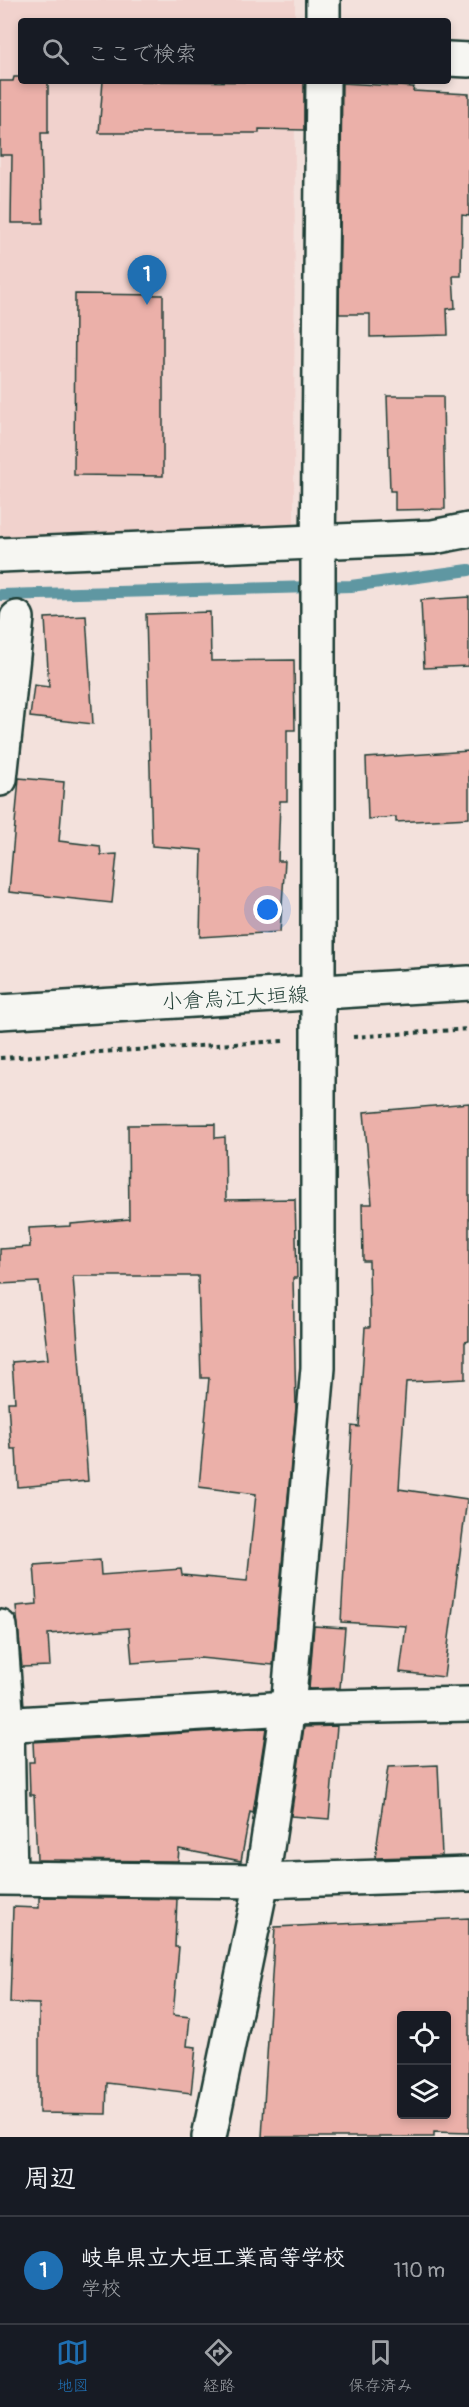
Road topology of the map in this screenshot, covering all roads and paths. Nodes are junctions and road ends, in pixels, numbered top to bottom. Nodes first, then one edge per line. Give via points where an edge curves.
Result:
1 (323, 0) edge
2 (323, 18) edge
3 (451, 59) edge
4 (469, 60) edge
5 (323, 84) edge
6 (469, 530) edge
7 (318, 549) junction
8 (0, 555) edge
9 (17, 618) dead end
10 (0, 779) edge
11 (469, 983) edge
12 (320, 993) junction
13 (0, 1012) edge
14 (469, 1029) edge
15 (320, 1039) junction
16 (0, 1058) edge
17 (0, 1627) edge
18 (469, 1704) edge
19 (288, 1708) junction
20 (3, 1724) edge
21 (469, 1874) edge
22 (5, 1878) edge
23 (262, 1881) junction
24 (209, 2137) edge

1 - 2 street
3 - 4 street
5 - 7 street
6 - 7 street
7 - 8 street
7 - 12 street
9 - 10 street
11 - 12 street, 小倉烏江大垣線
12 - 13 street, 小倉烏江大垣線
12 - 15 street
14 - 15 path
15 - 16 path
15 - 19 street via 318,1368
17 - 20 street
18 - 19 street
19 - 20 street
19 - 23 street
20 - 22 street
21 - 23 street
22 - 23 street
23 - 24 street

